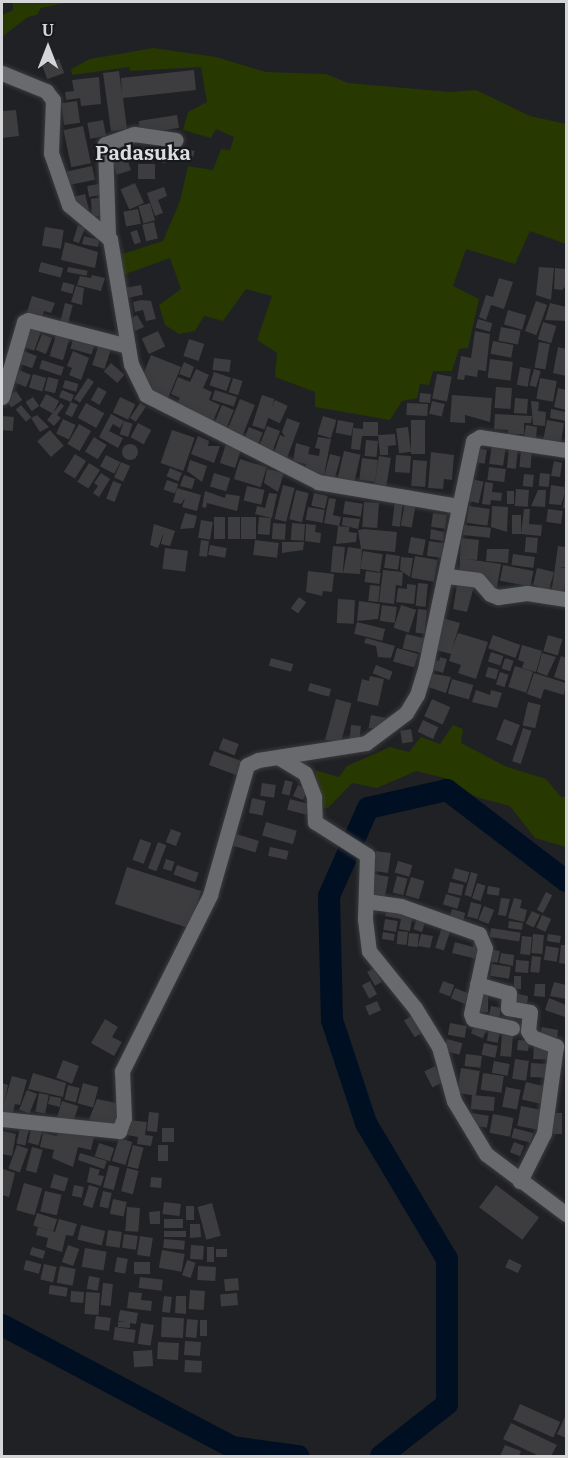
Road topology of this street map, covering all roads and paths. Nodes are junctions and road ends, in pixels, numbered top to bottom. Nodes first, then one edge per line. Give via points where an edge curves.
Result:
1 (2, 73) edge
2 (176, 140) dead end
3 (108, 236) junction
4 (128, 346) junction
5 (2, 397) edge
6 (566, 448) edge
7 (459, 506) junction
8 (447, 576) junction
9 (567, 599) edge
10 (278, 757) junction
11 (366, 902) junction
12 (477, 984) junction
13 (512, 1028) dead end
14 (2, 1119) edge
15 (520, 1181) junction
16 (567, 1214) edge

1 - 3 street via 50,95 50,147 69,205 80,218
2 - 3 street via 134,135 105,144
3 - 4 street
4 - 5 street via 28,320 24,322
4 - 7 street via 134,375 156,403 295,472 343,488
6 - 7 street via 476,439 471,445
7 - 8 street
8 - 9 street via 478,580 494,596 527,593
8 - 10 street via 425,669 406,713 366,743
10 - 11 street via 305,773 314,797 315,822 367,855
10 - 14 street via 247,765 210,895 122,1071 123,1126 113,1133
11 - 12 street via 400,906 479,934 485,942
11 - 15 street via 366,939 374,961 416,1008 439,1047 454,1101 486,1154
12 - 13 street via 473,1019
12 - 15 street via 509,993 508,1008 530,1012 528,1031 532,1037 556,1046 544,1133
15 - 16 street

